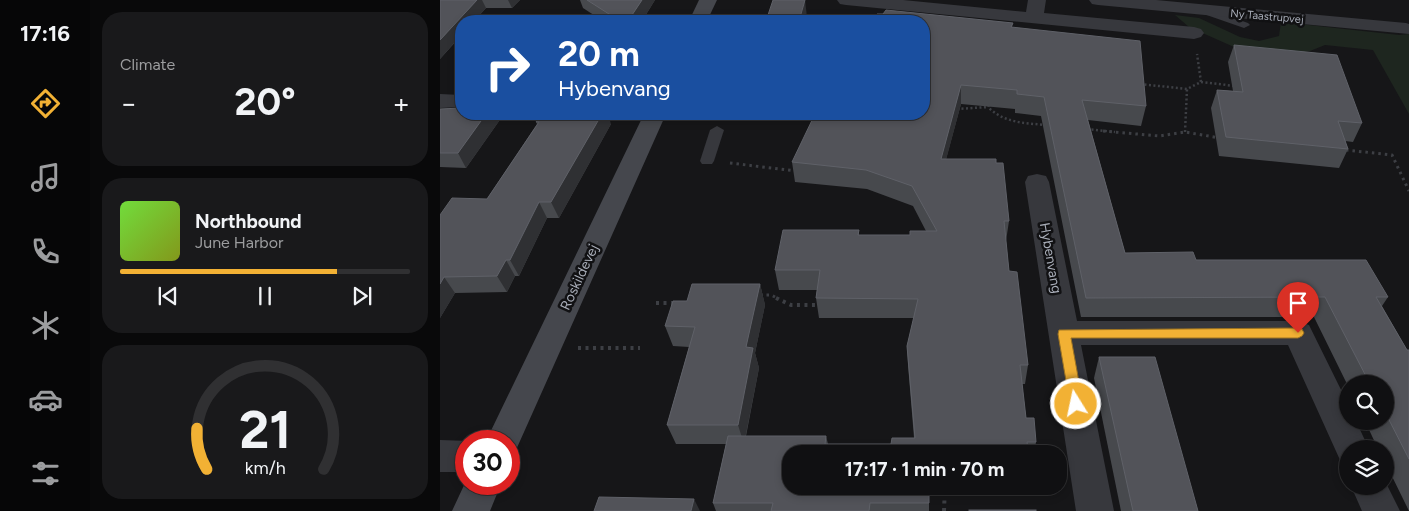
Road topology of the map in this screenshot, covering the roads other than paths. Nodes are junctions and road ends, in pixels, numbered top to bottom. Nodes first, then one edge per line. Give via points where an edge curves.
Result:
1 (708, 0) edge
2 (846, 0) edge
3 (1098, 0) edge
4 (1035, 9) edge
5 (1202, 10) junction
6 (701, 15) edge
7 (1244, 25) dead end
8 (1406, 29) dead end
9 (1194, 33) road end
10 (440, 101) edge
11 (455, 101) edge
12 (652, 120) edge
13 (717, 130) dead end
14 (707, 161) road end
15 (1037, 182) dead end
16 (1064, 334) junction
17 (508, 430) edge
18 (1348, 440) edge
19 (440, 456) edge
20 (455, 456) edge
21 (478, 495) edge
22 (1373, 495) edge
23 (471, 511) edge
24 (1095, 511) edge
25 (1381, 511) edge

1 - 6 street
2 - 4 street
3 - 5 street, Ny Taastrupvej
4 - 9 street
5 - 7 lane
5 - 8 street, Ny Taastrupvej
10 - 11 street
12 - 17 street, Roskildevej
13 - 14 lane
15 - 16 street, Hybenvang
16 - 18 street via 1298,333
16 - 24 street, Hybenvang
19 - 20 street
21 - 23 street
22 - 25 street

